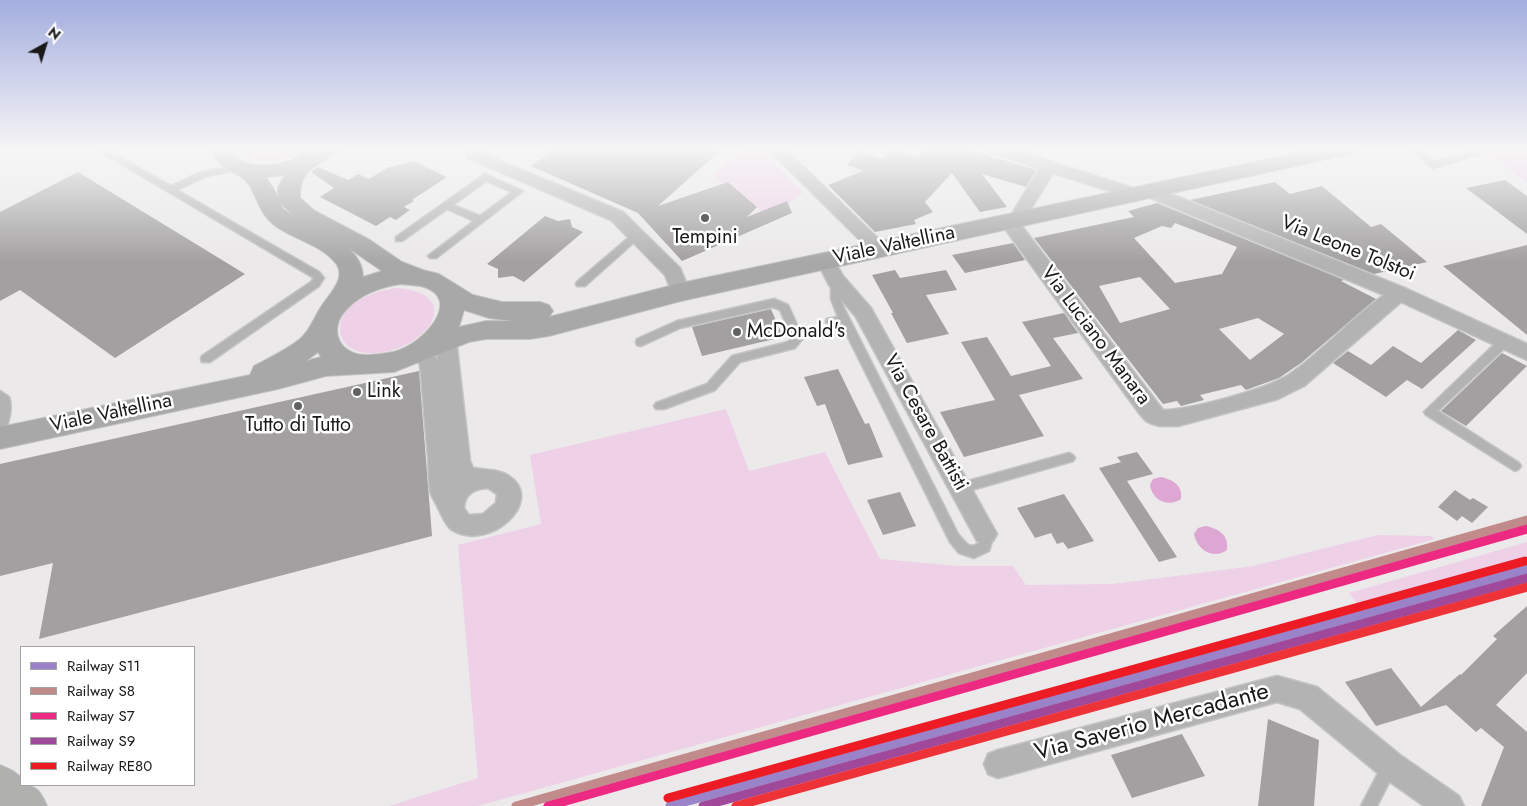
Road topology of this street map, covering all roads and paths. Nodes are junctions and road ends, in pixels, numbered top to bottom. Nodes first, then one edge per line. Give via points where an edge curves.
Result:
1 (170, 187) edge
2 (171, 187) edge
3 (262, 187) edge
4 (289, 187) edge
5 (472, 187) edge
6 (508, 187) edge
7 (548, 187) edge
8 (815, 187) edge
9 (1036, 187) edge
10 (1089, 187) edge
11 (1119, 187) edge
12 (1177, 187) edge
13 (167, 188) junction
14 (1144, 194) junction
15 (446, 205) junction
16 (1091, 205) junction
17 (480, 220) junction
18 (1013, 221) junction
19 (637, 234) junction
20 (399, 238) dead end
21 (879, 249) junction
22 (433, 256) dead end
23 (831, 270) junction
24 (420, 278) junction
25 (581, 284) dead end
26 (443, 288) junction
27 (681, 292) junction
28 (1400, 294) junction
29 (340, 301) junction
30 (638, 302) junction
31 (849, 312) junction
32 (831, 322) dead end
33 (326, 324) junction
34 (438, 341) junction
35 (641, 342) dead end
36 (1505, 342) junction
37 (1527, 353) edge
38 (206, 359) dead end
39 (356, 364) junction
40 (223, 390) junction
41 (0, 395) edge
42 (660, 406) dead end
43 (0, 430) edge
44 (0, 438) edge
45 (1069, 458) dead end
46 (1515, 466) dead end
47 (480, 479) junction
48 (961, 488) junction
49 (454, 516) junction
50 (985, 534) joint
51 (998, 764) dead end
52 (1390, 765) junction
53 (0, 784) edge
54 (28, 806) edge
55 (1369, 806) edge
56 (1449, 806) edge

1 - 13 lane
2 - 13 lane
3 - 29 main road via 274,213 346,258 351,275
4 - 24 main road via 289,198 307,216 362,246 398,271
5 - 15 lane
6 - 17 lane via 518,191
7 - 19 street via 617,216
8 - 21 street
9 - 18 street
10 - 16 street
11 - 14 street, Via Leone Tolstoi
12 - 14 main road, Viale Valtellina
13 - 38 lane via 319,278 315,284
14 - 16 main road, Viale Valtellina
14 - 28 street, Via Leone Tolstoi
15 - 17 lane
15 - 20 lane
16 - 18 main road, Viale Valtellina
17 - 22 lane
18 - 21 main road, Viale Valtellina
18 - 28 street, Via Luciano Manara via 1147,407 1160,418 1178,418 1271,393 1297,380
19 - 25 lane
19 - 27 street via 673,272
21 - 23 main road, Viale Valtellina
23 - 27 main road, Viale Valtellina
23 - 31 street, Via Cesare Battisti
23 - 31 lane
24 - 26 main road
24 - 29 main road via 403,276 380,280
26 - 30 main road, Viale Valtellina via 467,303 514,312
26 - 34 main road via 451,298 453,308 451,320
27 - 30 main road, Viale Valtellina
28 - 36 street, Via Leone Tolstoi
29 - 33 main road
30 - 34 main road, Viale Valtellina via 556,326 530,330 486,330
31 - 32 lane
31 - 48 street, Via Cesare Battisti
31 - 50 lane via 954,538 964,549 974,552 984,547
33 - 39 main road via 324,336 330,349
33 - 40 main road, Viale Valtellina via 316,338 287,360
34 - 39 main road via 390,363
34 - 47 street via 459,461 464,476
34 - 49 street via 430,365 443,494
35 - 42 lane via 677,324 774,303 784,308 798,338 791,345 736,359 711,387
36 - 37 street, Via Leone Tolstoi
36 - 46 lane via 1430,412
39 - 40 main road, Viale Valtellina via 332,365
40 - 44 main road, Viale Valtellina
41 - 43 lane via 5,400 5,410
45 - 48 lane
47 - 49 street via 471,481 456,493 452,508
47 - 49 street via 497,480 508,489 510,496 504,512 497,519 478,526 468,526
48 - 50 street, Via Cesare Battisti
51 - 52 street, Via Saverio Mercadante via 1276,689 1307,697
52 - 55 lane
52 - 56 street, Via Saverio Mercadante
53 - 54 highway

